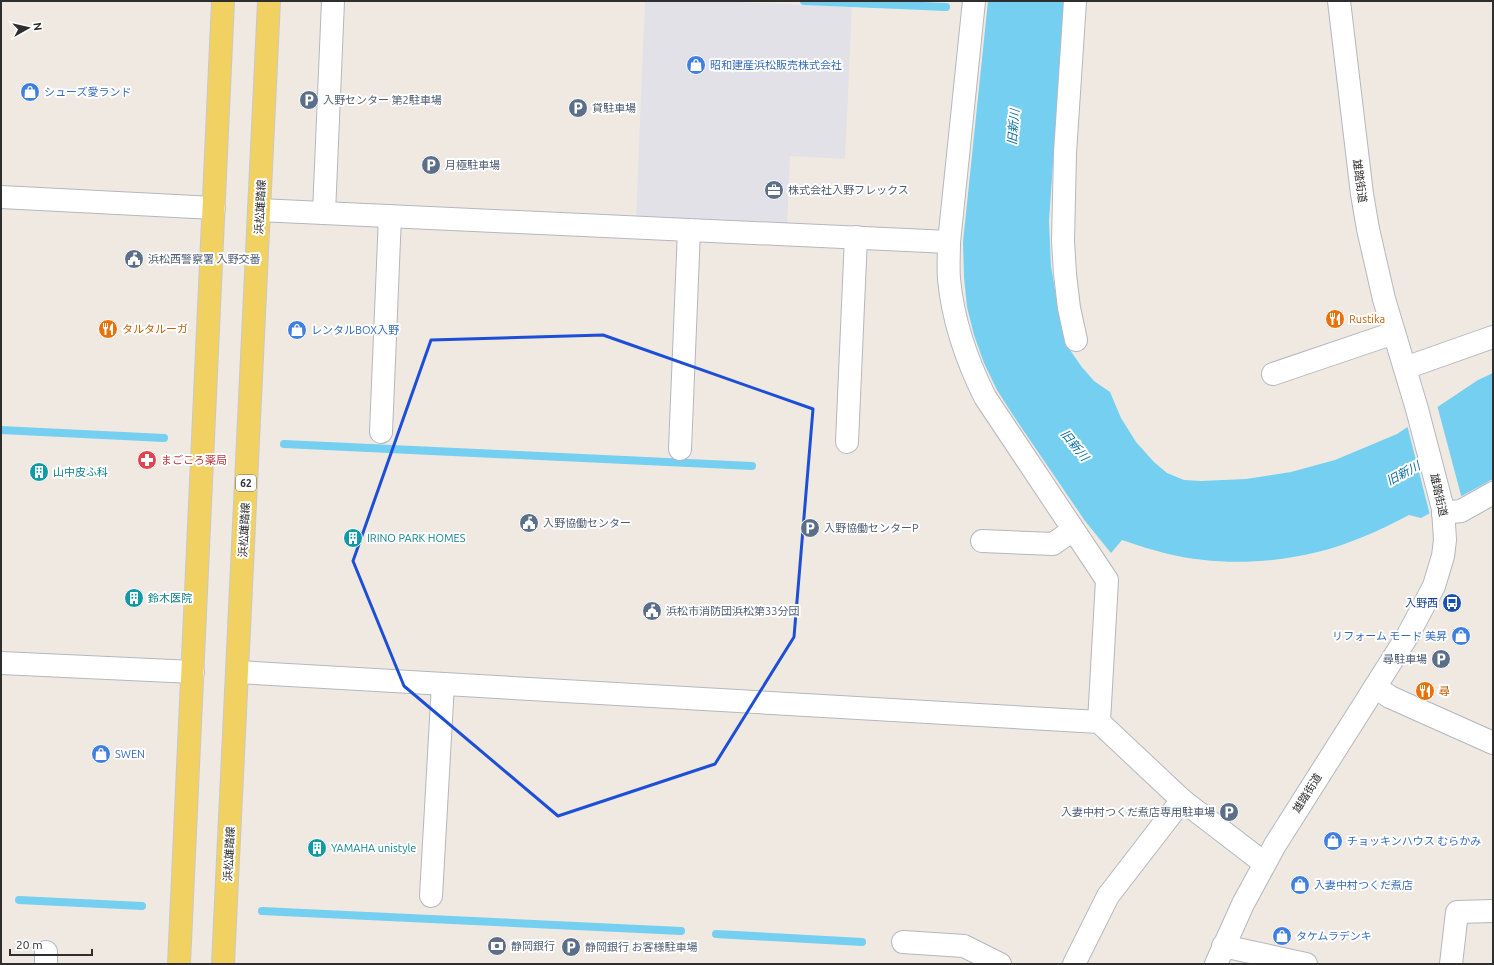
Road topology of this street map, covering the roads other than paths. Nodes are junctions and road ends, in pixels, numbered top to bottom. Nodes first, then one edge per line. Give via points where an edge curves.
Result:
1 (223, 1) edge
2 (269, 1) edge
3 (334, 1) edge
4 (974, 1) edge
5 (1075, 1) edge
6 (1339, 1) edge
7 (1, 196) edge
8 (214, 208) junction
9 (259, 210) junction
10 (324, 213) junction
11 (390, 216) junction
12 (689, 230) junction
13 (856, 237) junction
14 (949, 242) junction
15 (1394, 333) junction
16 (1493, 337) edge
17 (1076, 340) dead end
18 (1405, 368) junction
19 (1274, 374) dead end
20 (381, 432) dead end
21 (847, 442) dead end
22 (680, 449) dead end
23 (1493, 493) edge
24 (1443, 511) junction
25 (1073, 530) junction
26 (982, 541) dead end
27 (1, 663) edge
28 (193, 672) junction
29 (237, 672) junction
30 (443, 684) junction
31 (1375, 687) junction
32 (1099, 722) junction
33 (1493, 743) edge
34 (1182, 800) junction
35 (1264, 863) junction
36 (431, 896) dead end
37 (1493, 911) edge
38 (903, 942) dead end
39 (1220, 955) edge
40 (179, 964) edge
41 (223, 964) edge
42 (1000, 964) edge
43 (1074, 964) edge
44 (1306, 964) edge
45 (1452, 964) edge

1 - 8 main road
2 - 9 main road, 浜松雄踏線 / 62
3 - 10 street
4 - 14 street
5 - 17 street via 1065,153 1063,241 1069,308
6 - 15 street, 雄踏街道 via 1362,194 1375,264
7 - 8 street
8 - 28 main road
9 - 10 street
9 - 29 main road, 浜松雄踏線 / 62
10 - 11 street
11 - 12 street
11 - 20 street
12 - 13 street
12 - 22 street
13 - 14 street
13 - 21 street
14 - 25 street via 949,278 953,309 971,369 985,397
15 - 18 street, 雄踏街道
15 - 19 street
16 - 18 street
18 - 24 street, 雄踏街道
23 - 24 street via 1461,511
24 - 31 street, 雄踏街道 via 1445,540 1434,586 1408,635
25 - 26 street via 1053,544
25 - 32 street via 1107,580
27 - 28 street
28 - 40 main road
29 - 30 street
29 - 41 main road, 浜松雄踏線 / 62
30 - 32 street
30 - 36 street
31 - 33 street via 1390,697
31 - 35 street, 雄踏街道
32 - 34 street
34 - 35 street
34 - 43 street via 1108,896
35 - 39 street, 雄踏街道
37 - 45 street via 1457,912
38 - 42 street via 964,946
39 - 44 street

